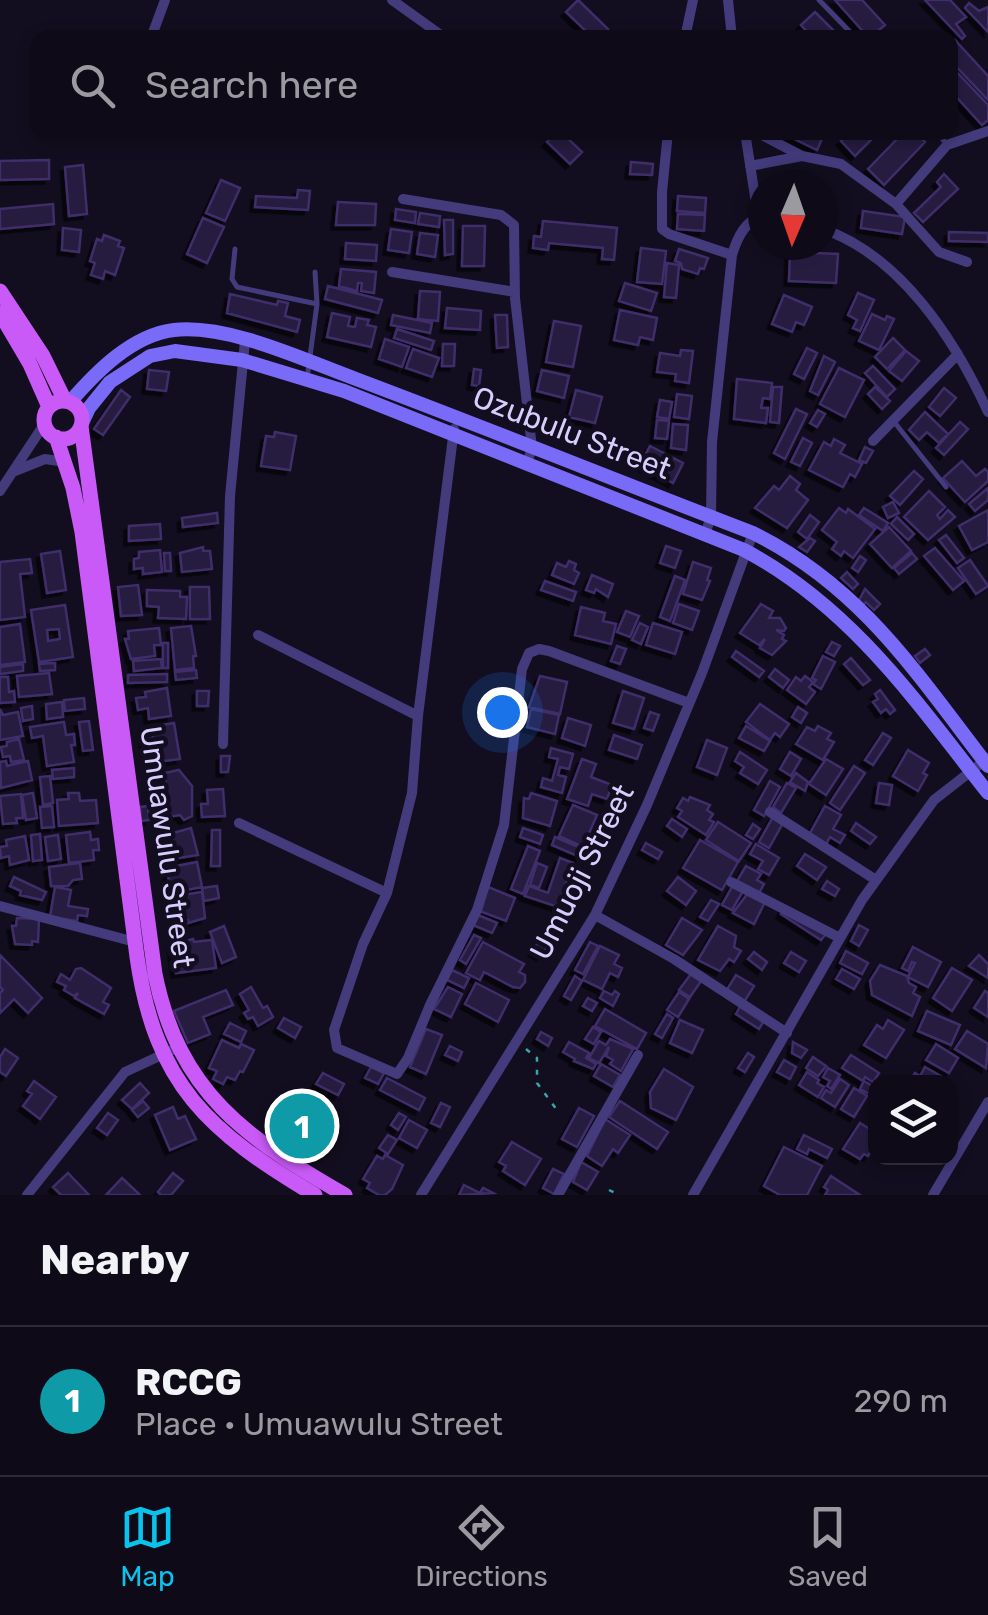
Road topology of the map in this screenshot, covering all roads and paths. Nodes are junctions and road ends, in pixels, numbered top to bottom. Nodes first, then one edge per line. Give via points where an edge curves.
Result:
1 (165, 0) edge
2 (392, 0) edge
3 (693, 0) edge
4 (728, 0) edge
5 (819, 0) edge
6 (154, 30) edge
7 (433, 30) edge
8 (687, 30) edge
9 (731, 30) edge
10 (848, 30) edge
11 (988, 131) edge
12 (667, 140) edge
13 (747, 140) edge
14 (771, 140) edge
15 (943, 140) edge
16 (947, 145) junction
17 (802, 156) junction
18 (750, 166) junction
19 (751, 170) edge
20 (403, 199) dead end
21 (896, 204) junction
22 (748, 226) edge
23 (838, 235) edge
24 (235, 248) dead end
25 (732, 255) junction
26 (967, 262) dead end
27 (315, 272) dead end
28 (392, 272) dead end
29 (0, 292) edge
30 (516, 292) junction
31 (316, 304) junction
32 (0, 313) edge
33 (245, 341) junction
34 (958, 354) junction
35 (242, 360) junction
36 (312, 363) junction
37 (307, 379) junction
38 (57, 408) junction
39 (988, 412) edge
40 (460, 419) junction
41 (894, 421) junction
42 (82, 424) junction
43 (450, 434) junction
44 (56, 437) junction
45 (873, 441) dead end
46 (530, 455) junction
47 (66, 462) junction
48 (14, 472) junction
49 (946, 487) dead end
50 (0, 491) edge
51 (710, 516) junction
52 (752, 533) junction
53 (705, 534) junction
54 (744, 550) junction
55 (258, 635) dead end
56 (689, 703) junction
57 (418, 716) junction
58 (223, 744) dead end
59 (986, 761) edge
60 (969, 769) junction
61 (988, 793) edge
62 (770, 812) dead end
63 (238, 823) dead end
64 (876, 880) junction
65 (731, 882) dead end
66 (387, 893) junction
67 (0, 906) edge
68 (594, 915) junction
69 (840, 938) junction
70 (135, 942) junction
71 (786, 1033) junction
72 (517, 1042) junction
73 (171, 1051) junction
74 (638, 1055) dead end
75 (988, 1102) edge
76 (557, 1110) dead end
77 (609, 1190) dead end
78 (305, 1192) edge
79 (26, 1195) edge
80 (345, 1195) edge
81 (420, 1195) edge
82 (558, 1195) edge
83 (618, 1195) edge
84 (693, 1195) edge
85 (933, 1195) edge

1 - 6 street
2 - 7 street
3 - 8 street
4 - 9 street
5 - 10 lane
11 - 16 street
12 - 25 street via 662,229
13 - 18 street
14 - 17 street
15 - 16 lane
16 - 21 street
17 - 18 street
17 - 21 street via 841,164
18 - 19 street
20 - 30 street via 501,215 514,225
21 - 26 street via 939,252
22 - 25 street
23 - 34 street via 880,260
24 - 31 lane via 232,279 238,287
25 - 51 street
27 - 31 lane
28 - 30 street
29 - 38 main road via 26,328
30 - 46 street
31 - 36 lane
32 - 38 main road
33 - 35 street
33 - 36 main road, Ozubulu Street
33 - 38 main road, Ozubulu Street via 187,330 155,334 111,360
34 - 39 street
34 - 41 street
35 - 37 main road, Ozubulu Street
35 - 42 main road, Ozubulu Street via 175,351 150,356 110,382
35 - 58 street via 230,496
36 - 37 lane
36 - 40 main road, Ozubulu Street
37 - 43 main road, Ozubulu Street
38 - 42 main road via 78,408
38 - 44 main road, Umuawulu Street
38 - 48 street, Ozubulu Street
40 - 43 street
40 - 46 main road, Ozubulu Street
41 - 45 street
41 - 49 lane
42 - 44 main road via 71,437
42 - 73 main road, Umuawulu Street via 155,974
43 - 46 main road, Ozubulu Street
43 - 57 street
44 - 47 main road, Umuawulu Street
46 - 51 main road, Ozubulu Street
46 - 53 main road, Ozubulu Street
47 - 48 street via 46,459
47 - 70 main road, Umuawulu Street via 82,532
48 - 50 street, Ozubulu Street
51 - 52 main road, Ozubulu Street
51 - 53 street
52 - 54 street, Umuoji Street
52 - 59 main road, Ozubulu Street via 826,578 892,640
53 - 54 main road, Ozubulu Street
54 - 56 street, Umuoji Street
54 - 60 main road, Ozubulu Street via 778,568 855,630
55 - 57 street
56 - 66 street via 548,651 528,653 504,825 477,910 398,1074 337,1048 334,1030
56 - 68 street, Umuoji Street
57 - 66 street via 412,794
59 - 60 street
60 - 61 main road, Ozubulu Street
60 - 64 street via 924,811
62 - 64 street
63 - 66 street
64 - 69 street
65 - 69 street
67 - 70 street
68 - 71 street
68 - 72 street, Umuoji Street
69 - 71 street
70 - 73 main road, Umuawulu Street via 148,1014
71 - 84 street
72 - 76 path via 537,1058 537,1083
72 - 81 street, Umuoji Street
73 - 78 main road, Umuawulu Street via 207,1120
73 - 79 street via 125,1072
73 - 80 main road, Umuawulu Street via 243,1130
74 - 82 street
75 - 85 street
77 - 83 path

